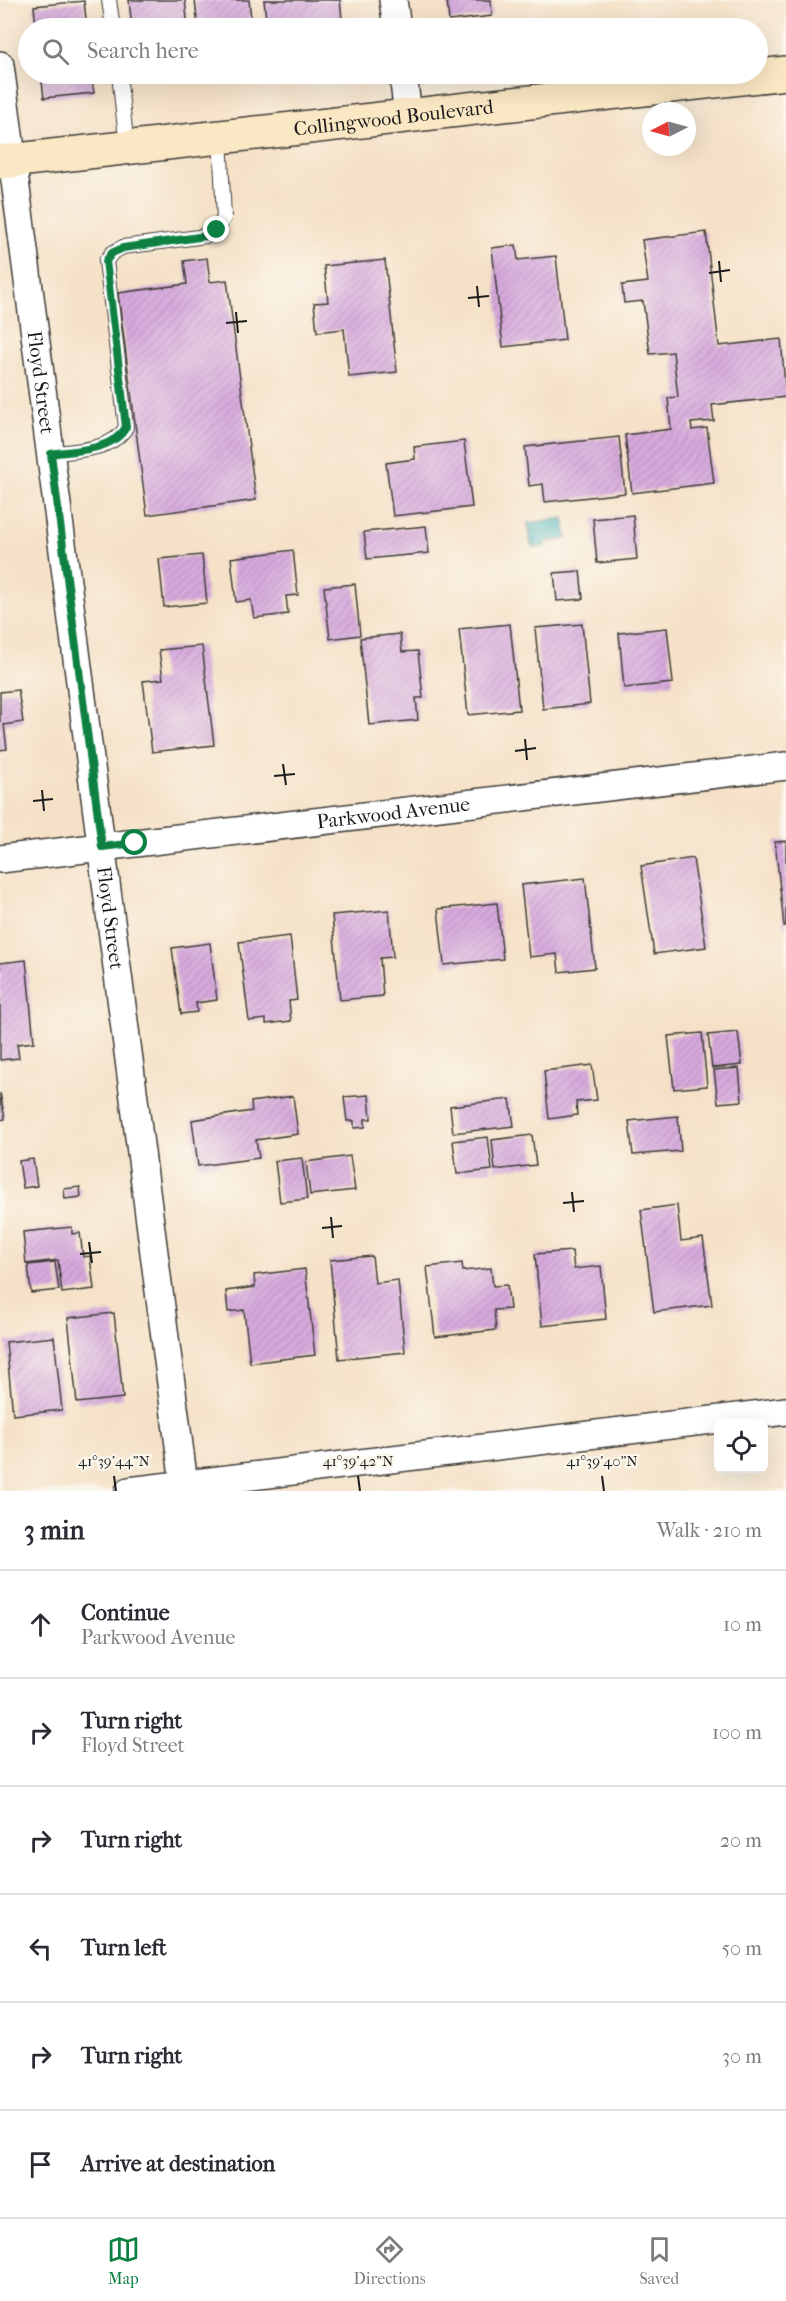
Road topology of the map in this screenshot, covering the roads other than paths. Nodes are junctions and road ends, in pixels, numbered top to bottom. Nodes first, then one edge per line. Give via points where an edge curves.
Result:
1 (109, 0) edge
2 (393, 0) edge
3 (112, 18) edge
4 (396, 18) edge
5 (0, 65) edge
6 (786, 74) edge
7 (768, 76) edge
8 (120, 84) edge
9 (404, 84) edge
10 (696, 84) edge
11 (408, 116) junction
12 (220, 137) junction
13 (127, 148) junction
14 (6, 161) edge
15 (51, 454) junction
16 (786, 766) edge
17 (102, 847) junction
18 (0, 859) edge
19 (786, 1411) edge
20 (184, 1484) junction
21 (129, 1491) edge

1 - 3 lane
2 - 4 street
5 - 14 street, Floyd Street
6 - 7 main road, Collingwood Boulevard
8 - 13 lane
9 - 11 street
10 - 11 main road, Collingwood Boulevard
11 - 12 main road, Collingwood Boulevard
12 - 13 main road, Collingwood Boulevard
12 - 15 lane via 224,218 217,230 206,236 123,248 106,261 126,427 120,438 110,443
13 - 14 main road, Collingwood Boulevard
14 - 15 street, Floyd Street
15 - 17 street, Floyd Street
16 - 17 street, Parkwood Avenue
17 - 18 street, Parkwood Avenue
17 - 20 street, Floyd Street
19 - 20 street
20 - 21 street

